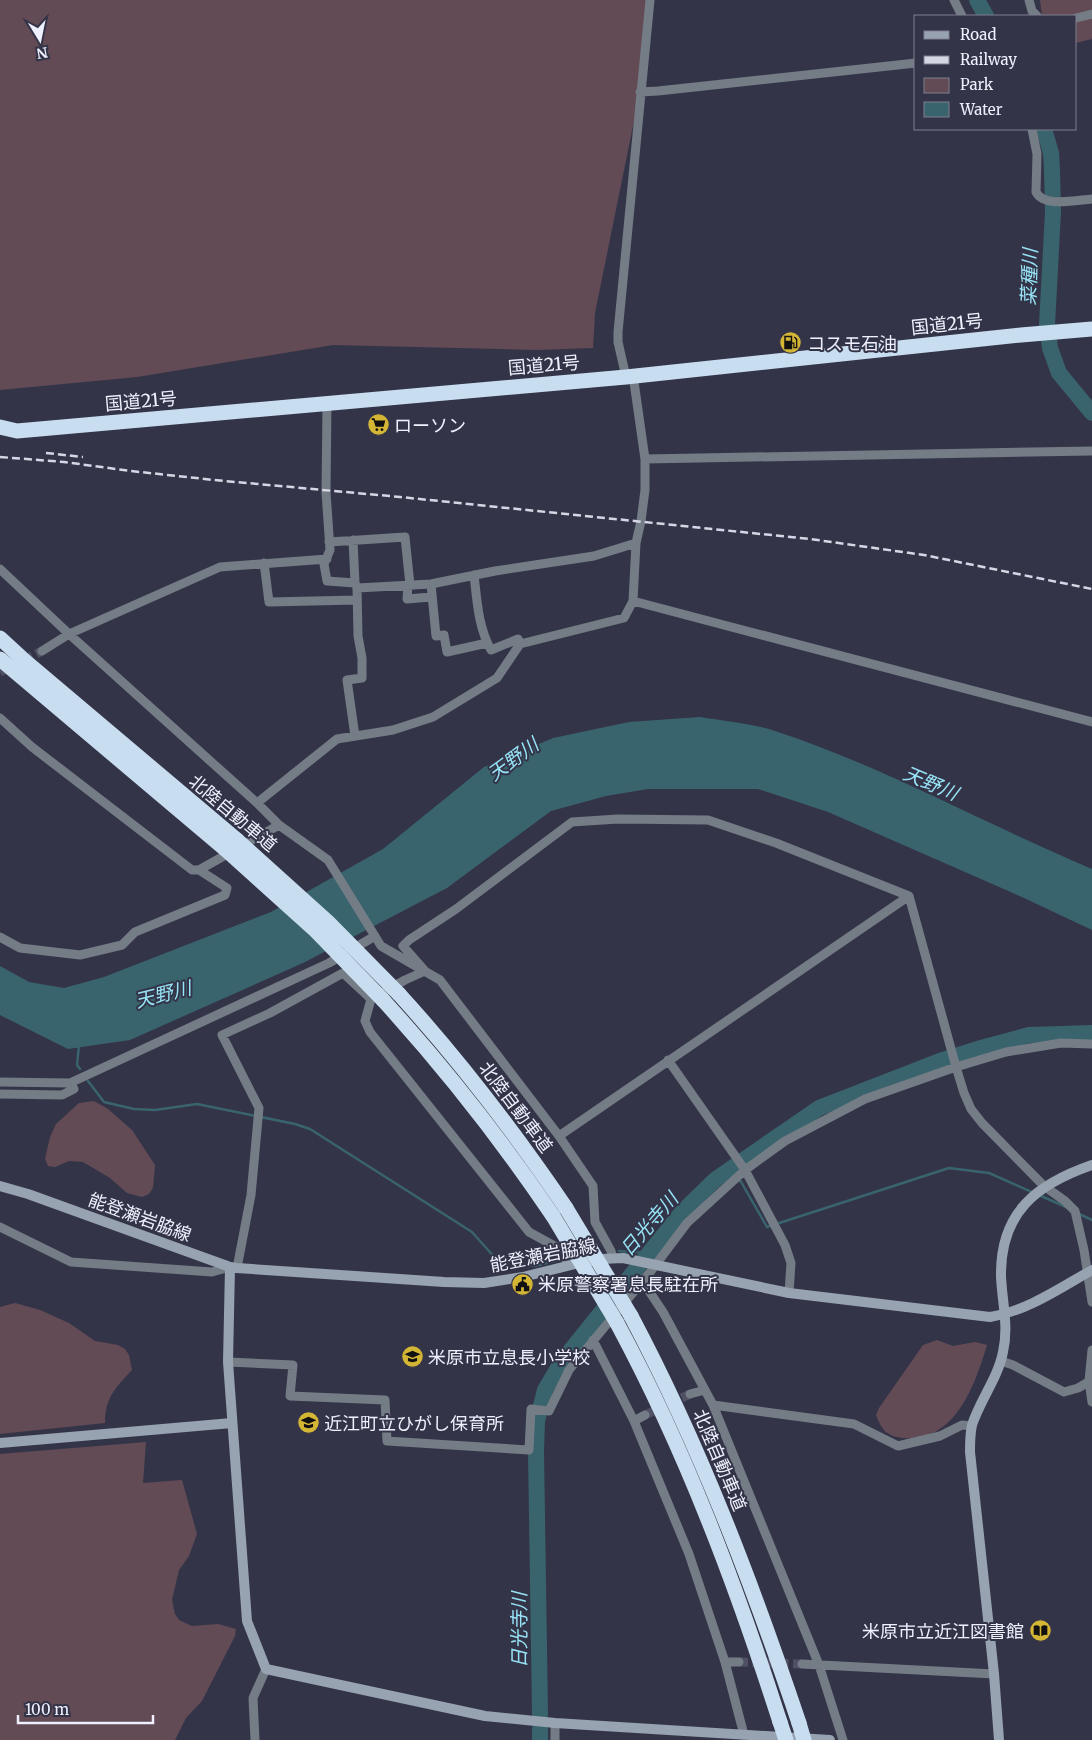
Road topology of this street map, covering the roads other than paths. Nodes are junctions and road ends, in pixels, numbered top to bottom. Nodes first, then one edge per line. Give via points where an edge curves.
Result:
1 (650, 0) edge
2 (954, 0) edge
3 (1029, 0) edge
4 (1092, 14) edge
5 (962, 15) edge
6 (1036, 15) edge
7 (1077, 18) edge
8 (914, 63) edge
9 (640, 92) junction
10 (1032, 130) edge
11 (1092, 199) edge
12 (1092, 330) edge
13 (629, 376) junction
14 (327, 403) junction
15 (0, 428) edge
16 (1090, 451) edge
17 (645, 458) junction
18 (353, 540) junction
19 (329, 542) junction
20 (636, 543) junction
21 (327, 559) junction
22 (264, 563) junction
23 (0, 569) edge
24 (474, 575) junction
25 (431, 584) junction
26 (409, 585) junction
27 (356, 586) junction
28 (431, 597) junction
29 (357, 600) junction
30 (633, 601) junction
31 (69, 634) junction
32 (0, 638) edge
33 (487, 643) junction
34 (520, 644) junction
35 (42, 651) tunnel mouth
36 (0, 659) edge
37 (0, 718) edge
38 (1092, 722) edge
39 (355, 736) junction
40 (257, 803) junction
41 (279, 825) junction
42 (199, 870) junction
43 (910, 896) junction
44 (375, 936) junction
45 (0, 937) edge
46 (425, 971) junction
47 (377, 999) junction
48 (1092, 1044) edge
49 (668, 1060) junction
50 (956, 1066) junction
51 (0, 1082) edge
52 (70, 1082) junction
53 (0, 1094) edge
54 (559, 1136) junction
55 (1092, 1165) edge
56 (744, 1170) junction
57 (0, 1186) edge
58 (1044, 1186) junction
59 (560, 1212) junction
60 (0, 1227) edge
61 (613, 1258) junction
62 (653, 1264) junction
63 (569, 1265) junction
64 (234, 1268) junction
65 (1090, 1271) edge
66 (643, 1282) junction
67 (789, 1293) junction
68 (1092, 1302) edge
69 (1006, 1314) junction
70 (594, 1340) junction
71 (1092, 1350) edge
72 (1001, 1361) junction
73 (228, 1362) junction
74 (1091, 1381) edge
75 (705, 1390) junction
76 (690, 1394) tunnel mouth
77 (1092, 1402) edge
78 (713, 1405) junction
79 (645, 1415) tunnel mouth
80 (634, 1421) junction
81 (232, 1423) junction
82 (972, 1426) junction
83 (0, 1443) edge
84 (725, 1662) junction
85 (739, 1662) tunnel mouth
86 (802, 1664) tunnel mouth
87 (819, 1665) junction
88 (266, 1669) junction
89 (994, 1674) junction
90 (555, 1724) junction
91 (744, 1735) junction
92 (255, 1740) edge
93 (555, 1740) edge
94 (786, 1740) edge
95 (804, 1740) edge
96 (830, 1740) edge
97 (843, 1740) edge
98 (999, 1740) edge

1 - 9 street
2 - 5 street
3 - 6 street
4 - 7 street
8 - 9 street
9 - 13 street via 618,332
10 - 11 street via 1037,154 1038,197 1045,201 1066,202
12 - 13 highway, 国道21号
13 - 14 highway, 国道21号
13 - 17 street
14 - 15 highway, 国道21号 via 17,431
14 - 19 street
16 - 17 street
17 - 20 street via 646,490
18 - 19 street
18 - 26 street via 405,538
18 - 27 street
19 - 21 street
20 - 24 street via 594,556
20 - 30 street
21 - 22 street
21 - 27 street via 324,564 327,581
22 - 29 street via 268,602
22 - 31 street via 220,567
23 - 31 street
24 - 25 street
24 - 33 street via 480,623
25 - 26 street
25 - 28 street
26 - 27 street
26 - 28 street via 408,599
27 - 29 street
28 - 33 street via 436,636 444,635 447,652
29 - 39 street via 362,678 346,680
30 - 34 street via 624,618
30 - 38 street
31 - 35 street
31 - 40 street
32 - 59 highway, 北陸自動車道, bridge via 328,922 427,1025 487,1098 518,1138
33 - 34 street via 491,650 518,639
34 - 39 street via 497,678 433,717 393,730
36 - 47 highway, 北陸自動車道, bridge via 316,931
37 - 42 street via 32,747 192,870
39 - 40 street via 337,740
40 - 41 street
41 - 42 street
41 - 44 street via 328,860
42 - 45 street via 227,888 225,895 135,932 122,945 80,955 20,948
43 - 46 street via 708,820 572,822 403,946
43 - 49 street
43 - 50 street
44 - 46 street via 381,946
44 - 52 street via 329,964
46 - 47 street
46 - 54 street via 440,980
47 - 59 highway, 北陸自動車道 via 444,1067
47 - 63 street via 365,1021 370,1032 529,1232 560,1249
47 - 64 street via 343,973 222,1035 259,1108 251,1194
48 - 50 street via 1061,1043 1006,1052
49 - 54 street
49 - 56 street
50 - 56 street via 865,1099 785,1141
50 - 58 street via 971,1109
51 - 52 street
52 - 53 street via 74,1089 62,1095
54 - 61 street via 593,1186 595,1222
55 - 58 street
56 - 62 street via 687,1223
56 - 67 street via 786,1246 791,1263
57 - 64 street, 能登瀬岩脇線
58 - 65 street via 1075,1211
58 - 69 street via 1013,1220 1006,1238 1001,1277
59 - 94 highway, 北陸自動車道, bridge via 658,1404 697,1491 734,1585
59 - 95 highway, 北陸自動車道, bridge via 630,1316 673,1397 749,1580
60 - 64 street via 71,1262 212,1272
61 - 62 street, 能登瀬岩脇線
61 - 63 street, 能登瀬岩脇線
62 - 66 street
62 - 67 street, 能登瀬岩脇線
63 - 64 street, 能登瀬岩脇線 via 484,1283
64 - 73 street
65 - 68 street
65 - 69 street, 能登瀬岩脇線
66 - 70 street
66 - 75 street
67 - 69 street, 能登瀬岩脇線 via 990,1317
69 - 72 street
70 - 73 street via 569,1370 549,1411 531,1409 529,1450 387,1441 385,1400 290,1396 293,1365
70 - 80 street
71 - 74 street
72 - 74 street via 1064,1392
72 - 82 street
73 - 81 street
74 - 77 street
75 - 76 street
75 - 78 street
78 - 82 street via 854,1424 898,1446 940,1436 962,1425
78 - 87 street
79 - 80 street
80 - 84 street via 689,1554
81 - 83 street
81 - 88 street via 247,1621
82 - 89 street via 970,1452
84 - 85 street
84 - 91 street
86 - 87 street
87 - 89 street
87 - 97 street
88 - 90 street via 485,1716
88 - 92 street via 253,1698
89 - 98 street
90 - 91 street
90 - 93 street
91 - 96 street

